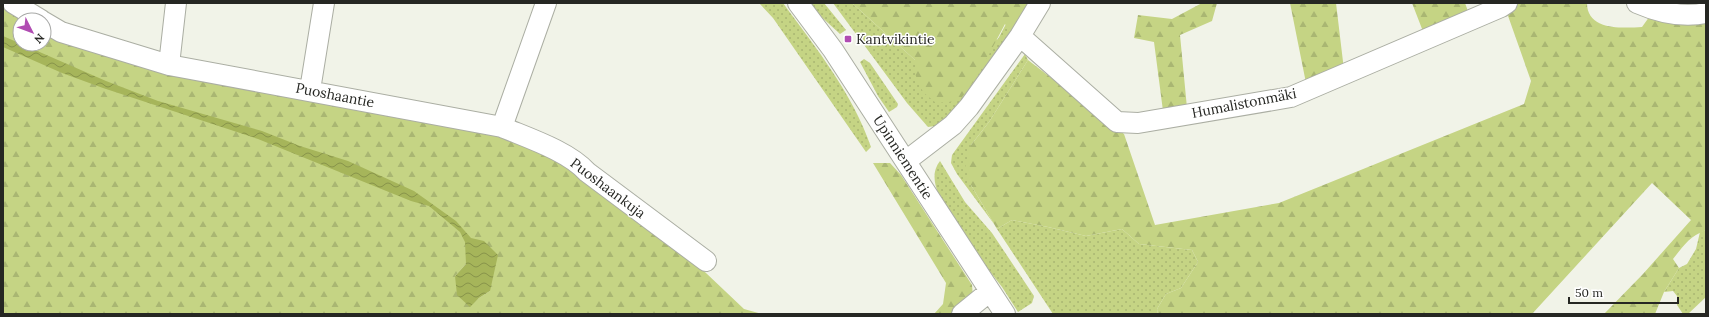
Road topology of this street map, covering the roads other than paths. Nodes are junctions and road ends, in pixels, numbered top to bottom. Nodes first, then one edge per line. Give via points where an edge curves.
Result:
1 (13, 3) edge
2 (176, 3) edge
3 (324, 3) edge
4 (546, 3) edge
5 (798, 3) edge
6 (1040, 3) edge
7 (1507, 3) edge
8 (1638, 3) edge
9 (28, 12) edge
10 (1706, 12) edge
11 (52, 27) edge
12 (1020, 36) junction
13 (169, 65) junction
14 (310, 90) junction
15 (502, 127) junction
16 (906, 161) junction
17 (706, 261) dead end
18 (989, 292) junction
19 (962, 314) edge
20 (1005, 314) edge

1 - 9 street
2 - 13 street
3 - 14 street
4 - 15 street
5 - 16 street, Upinniementie via 833,50
6 - 12 street
7 - 12 street, Humalistonmäki via 1501,8 1291,97 1138,123 1118,122
8 - 10 street via 1668,14 1694,15
11 - 13 street, Puoshaantie via 61,32
12 - 16 street via 983,89 957,120
13 - 14 street, Puoshaantie
14 - 15 street, Puoshaantie
15 - 17 street, Puoshaankuja via 539,142 580,164
16 - 18 street, Upinniementie
18 - 19 street
18 - 20 street, Upinniementie

